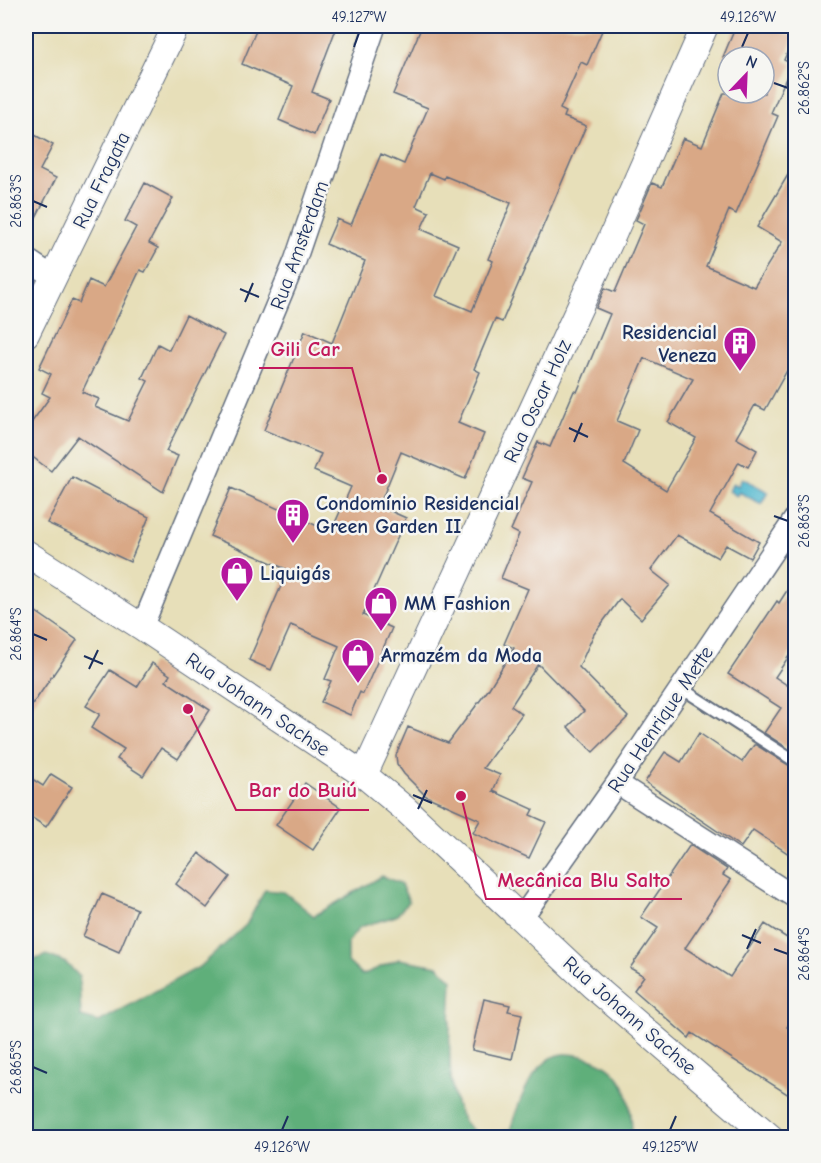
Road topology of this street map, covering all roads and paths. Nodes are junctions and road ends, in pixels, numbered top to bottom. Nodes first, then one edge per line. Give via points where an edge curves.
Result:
1 (177, 26) edge
2 (375, 26) edge
3 (705, 26) edge
4 (26, 259) edge
5 (53, 277) junction
6 (26, 334) edge
7 (795, 517) edge
8 (26, 553) edge
9 (142, 627) junction
10 (681, 688) junction
11 (795, 762) edge
12 (364, 776) junction
13 (617, 783) junction
14 (795, 898) edge
15 (521, 919) junction
16 (771, 1137) edge

1 - 5 street, Rua Fragata
2 - 9 street, Rua Amsterdam via 295,261
3 - 12 street, Rua Oscar Holz
4 - 5 street
5 - 6 street, Rua Fragata
7 - 10 street, Rua Henrique Mette
8 - 9 street, Rua Johann Sachse
9 - 12 street, Rua Johann Sachse
10 - 11 lane
10 - 13 street, Rua Henrique Mette
12 - 15 street, Rua Johann Sachse via 405,809
13 - 14 street
13 - 15 street, Rua Henrique Mette
15 - 16 street, Rua Johann Sachse via 592,985

